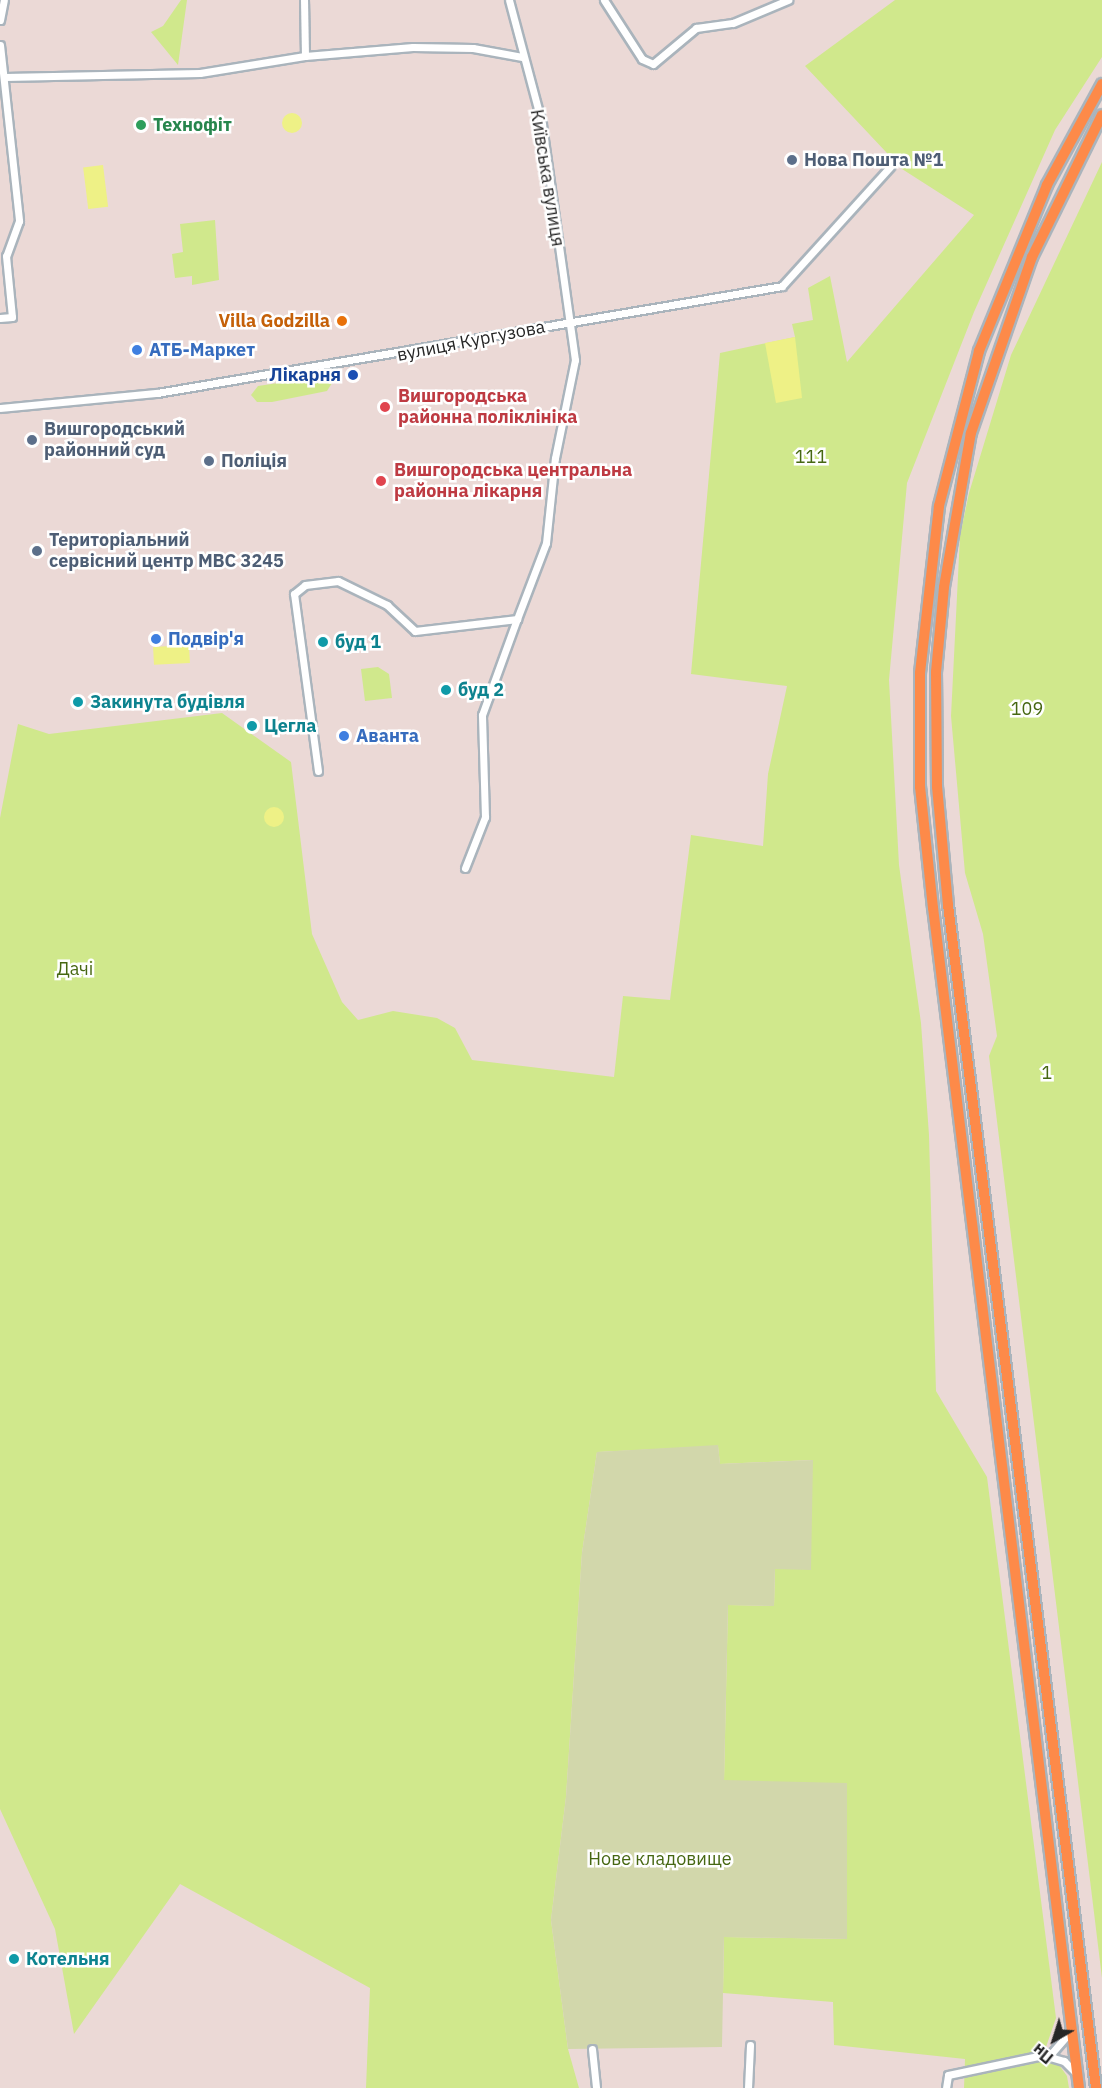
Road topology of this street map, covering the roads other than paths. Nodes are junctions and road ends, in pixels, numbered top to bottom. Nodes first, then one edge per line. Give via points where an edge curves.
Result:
1 (4, 0) edge
2 (304, 0) edge
3 (509, 0) edge
4 (604, 0) edge
5 (788, 0) edge
6 (0, 20) edge
7 (0, 45) edge
8 (305, 56) junction
9 (522, 57) junction
10 (5, 77) junction
11 (1102, 84) edge
12 (1102, 115) edge
13 (890, 167) dead end
14 (0, 318) edge
15 (568, 322) junction
16 (0, 408) edge
17 (517, 619) junction
18 (318, 771) dead end
19 (465, 868) dead end
20 (1072, 2029) junction
21 (750, 2045) dead end
22 (592, 2049) dead end
23 (1050, 2055) junction
24 (1078, 2074) junction
25 (596, 2088) edge
26 (748, 2088) edge
27 (946, 2088) edge
28 (1079, 2088) edge
29 (1096, 2088) edge

1 - 6 street
2 - 8 street
3 - 9 street, Київська вулиця
4 - 5 street via 642,60 653,64 696,28 733,23
7 - 10 street
8 - 9 street via 424,47 472,48
8 - 10 street via 200,73
9 - 15 street, Київська вулиця via 542,124
10 - 14 street via 19,221 6,256 12,317
11 - 20 main road via 1047,184 979,351 939,506 920,673 920,787 933,908
12 - 29 main road via 1032,257 971,433 944,587 936,672 937,788 948,905
13 - 15 street, вулиця Кургузова via 782,286
15 - 16 street, вулиця Кургузова via 157,393
15 - 17 street, Київська вулиця via 575,360 555,458 546,543
17 - 18 street via 416,631 387,605 338,581 305,585 294,594
17 - 19 street, Київська вулиця via 482,715 485,817
20 - 23 street
20 - 24 main road
21 - 26 street
22 - 25 street
23 - 24 street
23 - 27 street via 948,2075
24 - 28 main road

